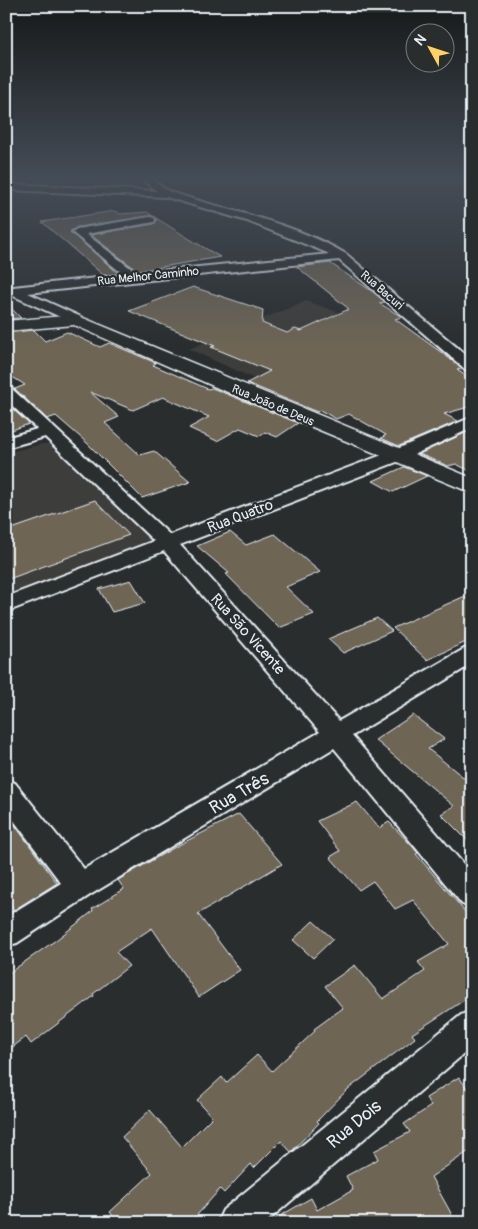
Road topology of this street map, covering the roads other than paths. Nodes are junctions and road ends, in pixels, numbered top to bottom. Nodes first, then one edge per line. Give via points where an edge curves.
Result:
1 (80, 234) edge
2 (293, 234) edge
3 (342, 256) junction
4 (134, 277) junction
5 (10, 289) edge
6 (76, 320) junction
7 (6, 326) edge
8 (472, 368) edge
9 (6, 391) edge
10 (472, 422) edge
11 (49, 431) junction
12 (6, 443) edge
13 (396, 456) junction
14 (472, 486) edge
15 (168, 544) junction
16 (6, 605) edge
17 (472, 654) edge
18 (337, 735) junction
19 (6, 790) edge
20 (80, 886) junction
21 (472, 895) edge
22 (6, 933) edge
23 (472, 1026) edge
24 (236, 1223) edge

1 - 4 street
2 - 3 street, Rua Bacuri
3 - 4 street, Rua Melhor Caminho
3 - 8 street, Rua Bacuri
4 - 5 street, Rua Melhor Caminho
5 - 6 street
6 - 7 street
6 - 13 street, Rua João de Deus
9 - 11 street, Rua São Vicente
10 - 13 street, Rua Quatro
11 - 12 street
11 - 15 street, Rua São Vicente
13 - 14 street, Rua João de Deus
13 - 15 street, Rua Quatro
15 - 16 street, Rua Quatro
15 - 18 street, Rua São Vicente
17 - 18 street, Rua Três
18 - 20 street, Rua Três
18 - 21 street, Rua São Vicente
19 - 20 street
20 - 22 street, Rua Três
23 - 24 street, Rua Dois

